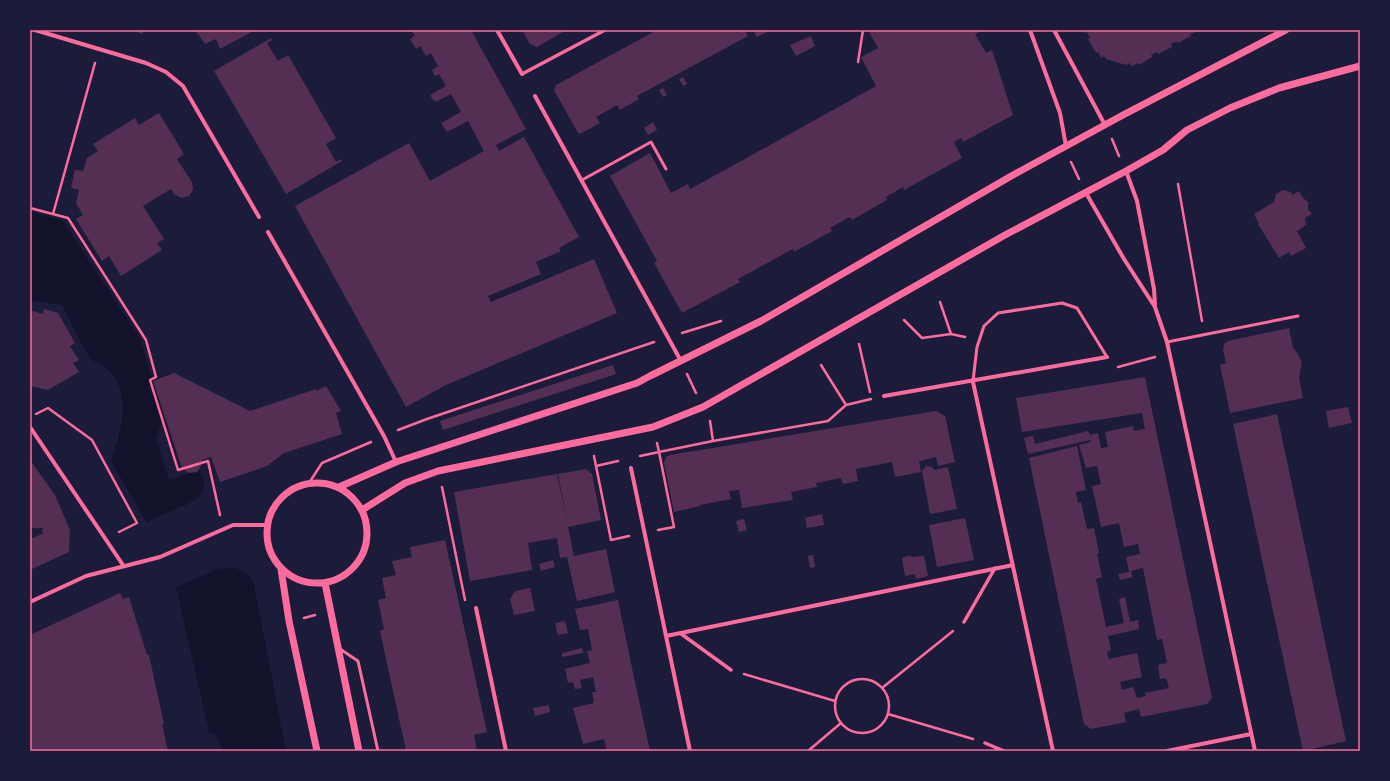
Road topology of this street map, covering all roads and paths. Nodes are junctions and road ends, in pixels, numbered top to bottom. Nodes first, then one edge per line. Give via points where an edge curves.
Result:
1 (37, 30) edge
2 (497, 30) edge
3 (605, 30) edge
4 (864, 30) edge
5 (1030, 30) edge
6 (1054, 30) edge
7 (1282, 31) edge
8 (99, 49) junction
9 (858, 62) dead end
10 (1360, 66) edge
11 (522, 74) joint
12 (535, 96) dead end
13 (1105, 125) junction
14 (1066, 146) junction
15 (666, 169) dead end
16 (1126, 171) junction
17 (582, 180) junction
18 (1178, 184) dead end
19 (1086, 193) junction
20 (30, 208) edge
21 (52, 214) junction
22 (259, 217) dead end
23 (268, 232) dead end
24 (940, 302) dead end
25 (1156, 307) junction
26 (1298, 316) dead end
27 (904, 320) dead end
28 (951, 334) junction
29 (1204, 335) junction
30 (669, 337) junction
31 (979, 341) junction
32 (1168, 342) junction
33 (859, 344) dead end
34 (1170, 352) junction
35 (1107, 357) junction
36 (681, 361) junction
37 (821, 365) dead end
38 (973, 382) junction
39 (884, 396) joint
40 (872, 399) junction
41 (846, 405) junction
42 (703, 407) junction
43 (30, 418) edge
44 (30, 427) edge
45 (384, 436) junction
46 (713, 441) junction
47 (396, 462) junction
48 (596, 466) dead end
49 (631, 468) dead end
50 (438, 471) junction
51 (309, 483) junction
52 (339, 487) junction
53 (362, 510) junction
54 (267, 525) junction
55 (222, 529) junction
56 (644, 533) junction
57 (105, 539) junction
58 (122, 565) junction
59 (1013, 565) junction
60 (996, 567) junction
61 (281, 569) junction
62 (325, 583) junction
63 (30, 602) edge
64 (476, 608) joint
65 (331, 612) junction
66 (289, 621) junction
67 (964, 622) joint
68 (680, 633) junction
69 (666, 636) junction
70 (337, 648) junction
71 (730, 670) joint
72 (882, 688) junction
73 (835, 700) junction
74 (888, 714) junction
75 (841, 723) junction
76 (1251, 734) junction
77 (985, 743) joint
78 (317, 751) edge
79 (359, 751) edge
80 (378, 751) edge
81 (506, 751) edge
82 (690, 751) edge
83 (808, 751) edge
84 (1004, 751) edge
85 (1054, 751) edge
86 (1167, 751) edge
87 (1255, 751) edge

1 - 8 street
2 - 11 street
3 - 11 street
4 - 9 path
5 - 14 street via 1060,113
6 - 13 street
7 - 13 street
8 - 21 path
8 - 22 street via 146,63 166,72 183,86
10 - 16 street via 1279,88 1230,108 1187,130 1163,150
12 - 17 street
13 - 14 street
13 - 16 path
14 - 19 path
14 - 36 street via 761,321
15 - 17 lane via 651,142
16 - 19 street
16 - 25 street via 1137,201
17 - 30 street
18 - 29 path
19 - 25 street via 1124,259
19 - 42 street via 1005,235
20 - 21 path
21 - 55 path via 68,218 146,340 156,377 150,380 178,470 208,461
23 - 45 street
24 - 28 path
25 - 32 street
26 - 29 lane
27 - 28 path via 922,338
28 - 31 path
29 - 32 lane
30 - 36 street
30 - 45 path
31 - 35 lane via 984,326 998,313 1062,303 1077,308
31 - 38 lane
32 - 34 street
33 - 40 path
34 - 35 path via 1118,368
34 - 76 street
35 - 38 street
36 - 42 path
36 - 47 street via 637,383
37 - 41 path
38 - 39 street
38 - 59 street
39 - 40 path
40 - 41 path
41 - 46 path via 828,421
42 - 46 path via 712,426
42 - 50 street via 653,427
43 - 57 path via 48,408 92,440 137,522
44 - 57 street
45 - 47 street
45 - 51 path via 322,463
46 - 56 path via 659,452 674,527
47 - 52 street
48 - 56 path via 611,540
49 - 56 street
50 - 53 street via 405,484
50 - 64 path via 466,603
51 - 52 street
51 - 54 street via 297,486 286,493 277,502
52 - 53 street via 356,500
53 - 62 street via 368,533 367,545 362,556 347,574
54 - 55 street via 233,525
54 - 61 street via 267,541 272,556
55 - 58 street via 160,557
56 - 69 street
57 - 58 street
58 - 63 street via 86,576
59 - 60 street
59 - 85 street
60 - 67 street
60 - 68 street
61 - 62 street via 302,581 313,584
61 - 66 street
62 - 65 street
64 - 81 street
65 - 66 path
65 - 70 street
66 - 78 street
67 - 72 path
68 - 69 street
68 - 71 street
69 - 82 street
70 - 79 street
70 - 80 lane via 358,661
71 - 73 path
72 - 73 path via 867,679 858,679 842,687
72 - 74 path via 888,700
73 - 75 path via 836,714
74 - 75 path via 882,724 872,731 861,733 850,730
74 - 77 path
75 - 83 path
76 - 86 street
76 - 87 street
77 - 84 street

